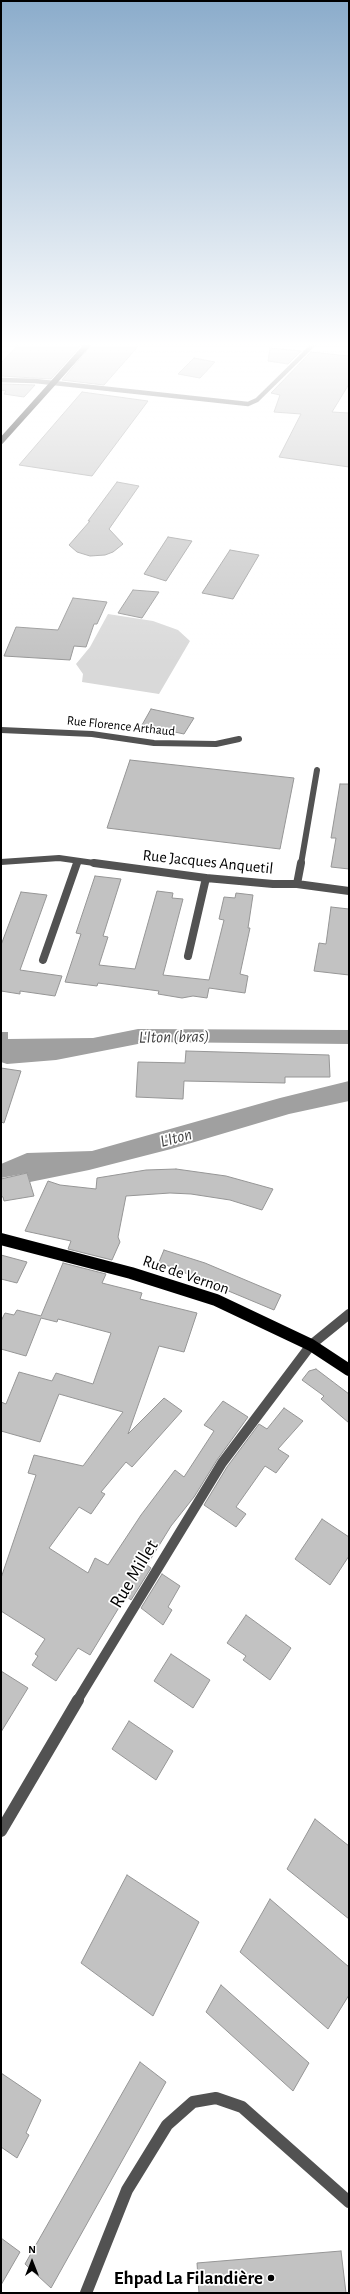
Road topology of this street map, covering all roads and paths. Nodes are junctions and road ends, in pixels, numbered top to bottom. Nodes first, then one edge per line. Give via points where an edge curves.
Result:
1 (1, 730) edge
2 (239, 739) dead end
3 (317, 770) dead end
4 (78, 861) junction
5 (1, 862) edge
6 (206, 878) junction
7 (297, 884) junction
8 (349, 891) edge
9 (188, 956) dead end
10 (43, 960) dead end
11 (1, 1239) edge
12 (349, 1314) edge
13 (311, 1345) junction
14 (349, 1370) edge
15 (1, 1831) edge
16 (349, 2202) edge
17 (86, 2293) edge

1 - 2 street, Rue Florence Arthaud via 92,734 162,743 216,744
3 - 7 street
4 - 5 street, Rue Jacques Anquetil via 59,858
4 - 6 street, Rue Jacques Anquetil
4 - 10 street
6 - 7 street, Rue Jacques Anquetil
6 - 9 street
7 - 8 street, Rue Jacques Anquetil
11 - 13 main road, Rue de Vernon via 131,1273 216,1300
12 - 13 street, Rue Millet
13 - 14 main road, Rue de Vernon
13 - 15 street, Rue Millet via 222,1463 137,1600
16 - 17 street via 242,2107 216,2098 193,2102 167,2126 127,2190

